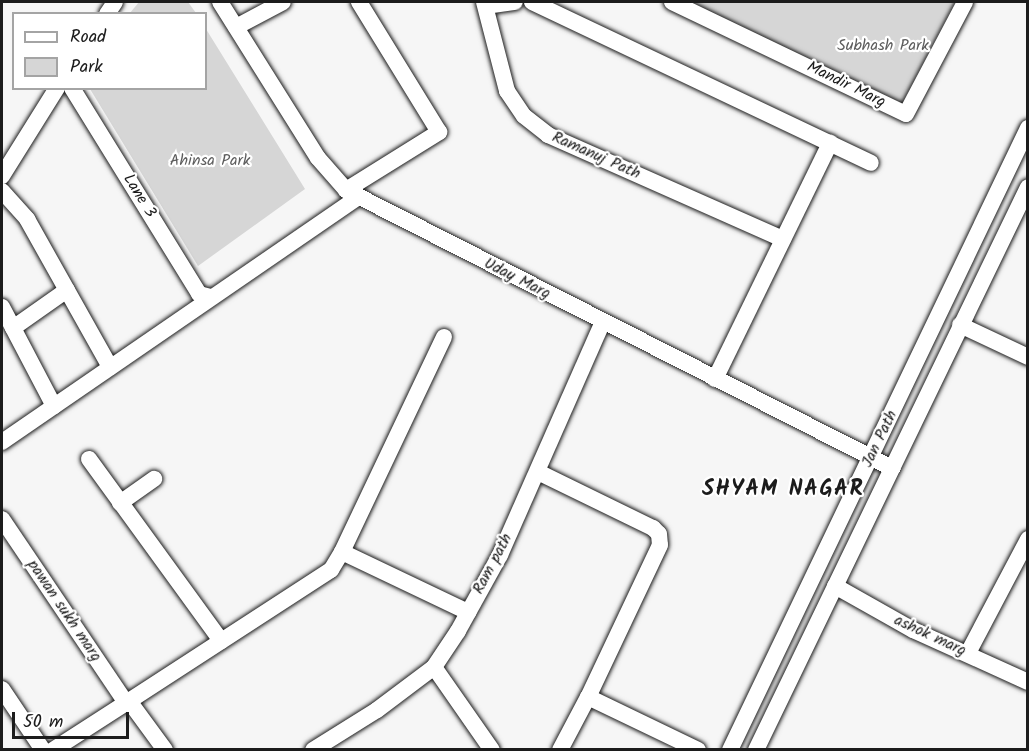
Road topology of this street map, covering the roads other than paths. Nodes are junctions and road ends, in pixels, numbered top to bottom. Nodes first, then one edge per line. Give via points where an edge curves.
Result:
1 (220, 2) edge
2 (282, 2) edge
3 (358, 2) edge
4 (515, 2) edge
5 (532, 2) edge
6 (672, 2) edge
7 (965, 2) edge
8 (485, 4) edge
9 (236, 27) junction
10 (56, 90) edge
11 (73, 90) edge
12 (1028, 128) edge
13 (830, 144) junction
14 (871, 163) dead end
15 (2, 177) edge
16 (1028, 187) edge
17 (2, 191) edge
18 (352, 194) junction
19 (783, 239) junction
20 (67, 290) junction
21 (211, 297) junction
22 (2, 307) edge
23 (603, 322) junction
24 (960, 325) junction
25 (13, 328) junction
26 (444, 337) dead end
27 (1028, 357) edge
28 (110, 367) junction
29 (715, 378) junction
30 (54, 406) junction
31 (2, 442) edge
32 (871, 458) junction
33 (89, 459) dead end
34 (892, 468) junction
35 (538, 472) junction
36 (154, 479) dead end
37 (120, 503) junction
38 (2, 519) edge
39 (1028, 539) edge
40 (342, 552) junction
41 (835, 586) junction
42 (468, 612) junction
43 (221, 641) junction
44 (968, 653) junction
45 (434, 667) junction
46 (1028, 682) edge
47 (2, 689) edge
48 (588, 697) junction
49 (128, 702) junction
50 (42, 750) edge
51 (53, 750) edge
52 (165, 750) edge
53 (313, 750) edge
54 (492, 750) edge
55 (560, 750) edge
56 (698, 750) edge
57 (730, 750) edge
58 (756, 750) edge

1 - 9 street, Uday Marg
2 - 9 street
3 - 18 street via 439,132
4 - 8 street
5 - 13 street
6 - 7 street, Mandir Marg via 906,114
8 - 19 street, Ramanuj Path via 507,91 524,116 548,135
9 - 18 street, Uday Marg via 318,158
10 - 15 street
11 - 21 street, Lane 3 via 199,294
12 - 32 street, Jan Path
13 - 14 street
13 - 19 street
16 - 24 street, Jan Path
17 - 20 street via 27,219
18 - 21 street
18 - 23 street, Uday Marg
19 - 29 street
20 - 25 street
20 - 28 street
21 - 28 street
22 - 25 street
23 - 29 street, Uday Marg
23 - 35 street, Ram path
24 - 27 street
24 - 34 street, Jan Path
25 - 30 street
26 - 40 street
28 - 30 street
29 - 32 street, Uday Marg
30 - 31 street
32 - 34 street, Uday Marg
32 - 57 street, Jan Path
33 - 37 street
34 - 41 street, Jan Path
35 - 42 street, Ram path
35 - 48 street via 659,534 660,545
36 - 37 street
37 - 43 street
38 - 49 street, pawan sukh marg
39 - 44 street
40 - 42 street
40 - 43 street via 331,570
41 - 44 street, ashok marg via 914,630
41 - 58 street, Jan Path
42 - 45 street, Ram path
43 - 49 street
44 - 46 street, ashok marg
45 - 53 street, Ram path via 377,710
45 - 54 street
47 - 50 street
48 - 55 street
48 - 56 street
49 - 51 street
49 - 52 street, pawan sukh marg

